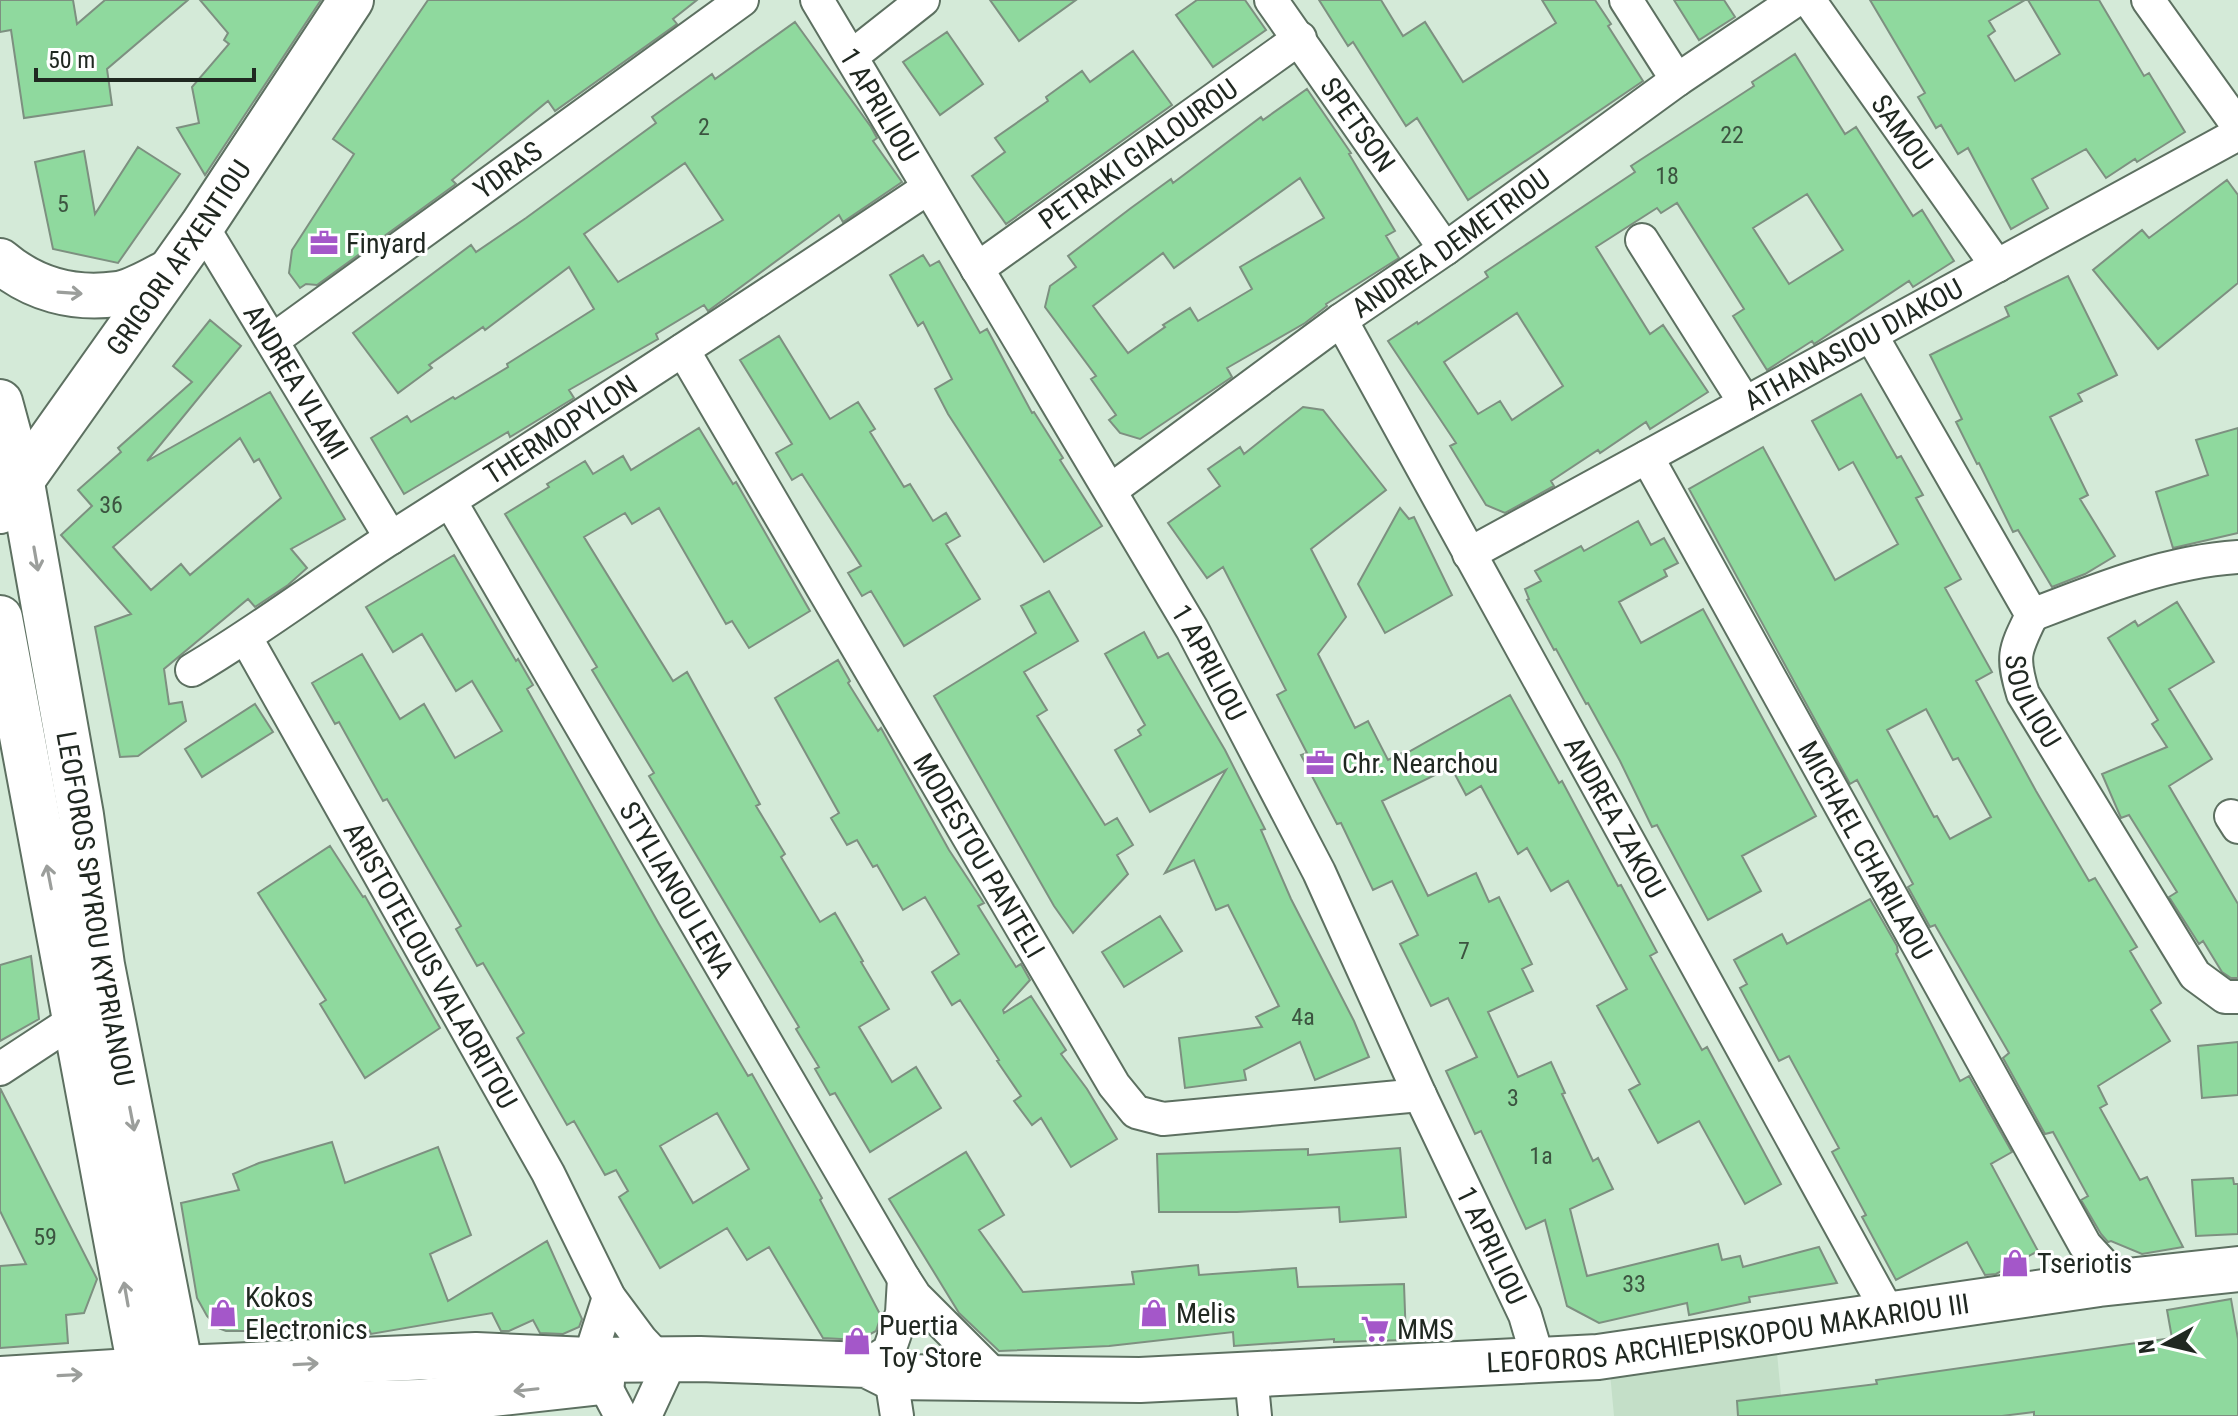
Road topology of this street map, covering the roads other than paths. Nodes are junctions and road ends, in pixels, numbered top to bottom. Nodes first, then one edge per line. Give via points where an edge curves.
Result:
1 (351, 0) edge
2 (742, 0) edge
3 (817, 0) edge
4 (923, 0) edge
5 (1271, 0) edge
6 (1626, 0) edge
7 (1796, 0) edge
8 (1809, 0) edge
9 (2148, 0) edge
10 (1300, 38) junction
11 (852, 56) junction
12 (1677, 80) junction
13 (2238, 126) edge
14 (2238, 134) edge
15 (928, 188) junction
16 (202, 226) junction
17 (1642, 240) dead end
18 (1445, 249) junction
19 (0, 261) edge
20 (1997, 266) junction
21 (977, 269) junction
22 (169, 272) junction
23 (1341, 320) junction
24 (1871, 335) junction
25 (273, 340) junction
26 (683, 350) junction
27 (0, 402) edge
28 (1745, 403) junction
29 (1647, 457) junction
30 (1111, 490) junction
31 (11, 497) edge
32 (450, 501) junction
33 (391, 538) junction
34 (1469, 554) junction
35 (2238, 557) edge
36 (2032, 615) junction
37 (0, 618) edge
38 (246, 638) junction
39 (192, 670) dead end
40 (12, 736) edge
41 (2238, 997) edge
42 (76, 1019) junction
43 (0, 1069) edge
44 (1420, 1095) junction
45 (2085, 1245) junction
46 (2238, 1269) edge
47 (904, 1279) junction
48 (2119, 1282) junction
49 (2066, 1289) junction
50 (609, 1297) junction
51 (1889, 1314) junction
52 (1538, 1359) junction
53 (661, 1366) junction
54 (997, 1378) junction
55 (0, 1379) edge
56 (605, 1386) edge
57 (885, 1386) edge
58 (1253, 1396) edge
59 (166, 1397) edge
60 (412, 1409) edge
61 (1, 1416) edge
62 (645, 1416) edge

1 - 16 main road, GRIGORI AFXENTIOU
2 - 25 street, YDRAS
3 - 11 street, 1 APRILIOU
4 - 11 street
5 - 10 street, SPETSON
6 - 12 street
7 - 12 street, ANDREA DEMETRIOU
8 - 20 street, SAMOU
9 - 13 street
10 - 18 street, SPETSON
10 - 21 street, PETRAKI GIALOUROU
11 - 15 street, 1 APRILIOU
12 - 18 street, ANDREA DEMETRIOU
14 - 20 street, ATHANASIOU DIAKOU
15 - 21 street, 1 APRILIOU
15 - 26 street, THERMOPYLON
16 - 22 main road, GRIGORI AFXENTIOU
16 - 25 street, ANDREA VLAMI
17 - 28 street
18 - 23 street, ANDREA DEMETRIOU
19 -> 22 main road via 55,292 79,294 119,294
20 - 24 street, ATHANASIOU DIAKOU
21 - 30 street, 1 APRILIOU
22 - 31 main road, GRIGORI AFXENTIOU
23 - 30 street, ANDREA DEMETRIOU
23 - 34 street, ANDREA ZAKOU
24 - 28 street, ATHANASIOU DIAKOU
24 - 36 street, SOULIOU
25 - 33 street, ANDREA VLAMI
26 - 32 street, THERMOPYLON
26 - 44 street, MODESTOU PANTELI via 1114,1085 1136,1112 1163,1119
27 - 31 main road, LEOFOROS SPYROU KYPRIANOU
28 - 29 street, ATHANASIOU DIAKOU
29 - 34 street, ATHANASIOU DIAKOU
29 - 45 street, MICHAEL CHARILAOU
30 - 44 street, 1 APRILIOU via 1192,629 1319,872
31 -> 59 main road, LEOFOROS SPYROU KYPRIANOU via 81,815
32 - 33 street, THERMOPYLON
32 - 47 street, STYLIANOU LENA
33 - 38 street, THERMOPYLON
34 - 51 street, ANDREA ZAKOU
35 - 36 street via 2137,575
36 - 41 street, SOULIOU via 2014,665 2023,694 2195,975 2225,997
37 - 40 main road, LEOFOROS SPYROU KYPRIANOU
38 - 39 street, THERMOPYLON
38 - 50 street, ARISTOTELOUS VALAORITOU via 548,1173
42 -> 40 main road, LEOFOROS SPYROU KYPRIANOU
42 - 43 street
59 -> 42 main road, LEOFOROS SPYROU KYPRIANOU
44 - 52 street, 1 APRILIOU via 1525,1315
45 - 48 street, MICHAEL CHARILAOU
45 - 49 street
46 - 48 main road, LEOFOROS ARCHIEPISKOPOU MAKARIOU III
47 - 54 street, STYLIANOU LENA
47 - 57 street
48 - 49 main road, LEOFOROS ARCHIEPISKOPOU MAKARIOU III
49 - 51 main road, LEOFOROS ARCHIEPISKOPOU MAKARIOU III
50 - 53 street, ARISTOTELOUS VALAORITOU
50 - 56 street
51 - 52 main road, LEOFOROS ARCHIEPISKOPOU MAKARIOU III via 1598,1357
52 - 58 main road, LEOFOROS ARCHIEPISKOPOU MAKARIOU III
53 - 56 main road, LEOFOROS ARCHIEPISKOPOU MAKARIOU III
53 - 57 main road, LEOFOROS ARCHIEPISKOPOU MAKARIOU III via 714,1376 787,1363
53 - 62 street
54 - 57 main road, LEOFOROS ARCHIEPISKOPOU MAKARIOU III
54 - 58 main road, LEOFOROS ARCHIEPISKOPOU MAKARIOU III via 1140,1380
55 -> 59 main road, LEOFOROS ARCHIEPISKOPOU MAKARIOU III
59 -> 56 main road, LEOFOROS ARCHIEPISKOPOU MAKARIOU III via 476,1355
56 -> 60 main road, LEOFOROS ARCHIEPISKOPOU MAKARIOU III
59 - 60 main road, LEOFOROS ARCHIEPISKOPOU MAKARIOU III
59 - 61 main road, LEOFOROS ARCHIEPISKOPOU MAKARIOU III

